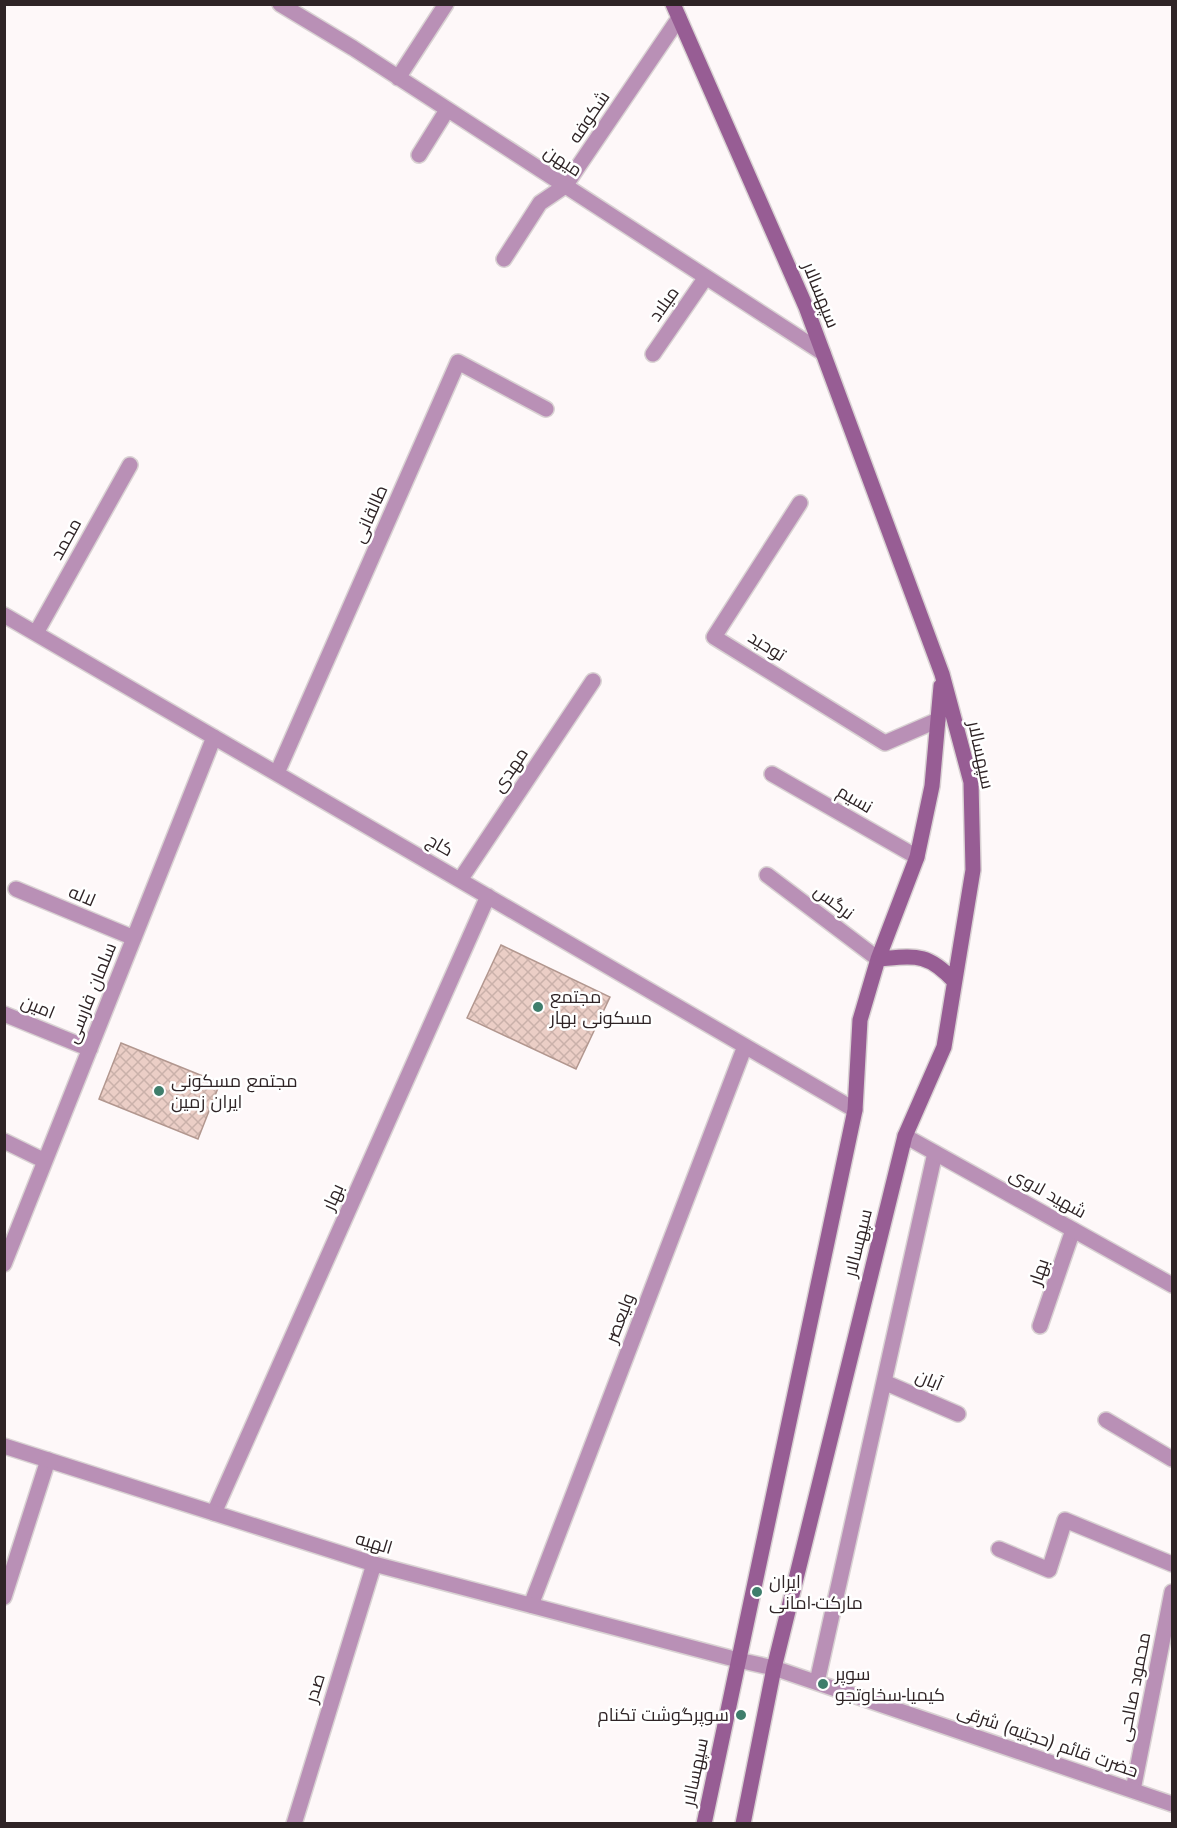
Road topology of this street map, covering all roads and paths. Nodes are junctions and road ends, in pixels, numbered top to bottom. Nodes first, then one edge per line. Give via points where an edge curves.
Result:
1 (280, 4) edge
2 (446, 4) edge
3 (676, 11) edge
4 (398, 78) junction
5 (447, 110) junction
6 (419, 155) dead end
7 (565, 186) junction
8 (504, 259) dead end
9 (706, 277) junction
10 (823, 353) junction
11 (653, 354) dead end
12 (546, 409) dead end
13 (130, 465) dead end
14 (800, 503) dead end
15 (4, 615) edge
16 (36, 633) junction
17 (942, 674) junction
18 (593, 681) dead end
19 (938, 720) junction
20 (214, 737) junction
21 (277, 773) junction
22 (772, 774) dead end
23 (917, 857) junction
24 (767, 875) dead end
25 (460, 880) junction
26 (16, 889) dead end
27 (488, 896) junction
28 (134, 938) junction
29 (878, 959) junction
30 (954, 981) junction
31 (4, 1014) edge
32 (745, 1046) junction
33 (90, 1049) junction
34 (855, 1110) junction
35 (905, 1136) junction
36 (4, 1141) edge
37 (935, 1153) junction
38 (45, 1161) junction
39 (1074, 1230) junction
40 (4, 1264) edge
41 (1173, 1285) edge
42 (1040, 1326) dead end
43 (884, 1382) junction
44 (958, 1414) dead end
45 (1106, 1420) dead end
46 (4, 1446) edge
47 (1173, 1459) edge
48 (48, 1460) junction
49 (214, 1513) junction
50 (999, 1549) dead end
51 (374, 1564) junction
52 (1173, 1564) edge
53 (1173, 1592) edge
54 (4, 1597) edge
55 (531, 1605) junction
56 (738, 1660) junction
57 (774, 1668) junction
58 (817, 1683) junction
59 (1133, 1790) junction
60 (1173, 1804) edge
61 (294, 1824) edge
62 (704, 1824) edge
63 (743, 1824) edge

1 - 4 street, میهن
2 - 4 street
3 - 7 street, شکوفه
3 - 10 main road, سپهسالار
4 - 5 street, میهن
5 - 6 street
5 - 7 street, میهن
7 - 8 street, شکوفه via 540,203
7 - 9 street, میهن
9 - 10 street, میهن
9 - 11 street, میلاد
10 - 17 main road, سپهسالار
12 - 21 street, طالقانی via 458,362
13 - 16 street, محمد
14 - 19 street, توحید via 714,637 885,743
15 - 16 street, کاج
16 - 20 street, کاج
17 - 19 main road, سپهسالار
17 - 30 main road, سپهسالار via 971,782 973,870
18 - 25 street, مهدی
19 - 23 main road, سپهسالار via 932,786
20 - 21 street, کاج
20 - 28 street, سلمان فارسی
21 - 25 street, کاج
22 - 23 street, نسیم
23 - 29 main road, سپهسالار
24 - 29 street, نرگس
25 - 27 street, کاج
26 - 28 street, لاله
27 - 32 street, کاج
27 - 49 street, بهار
28 - 33 street, سلمان فارسی
29 - 30 main road via 919,957 939,965
29 - 34 main road, سپهسالار via 860,1020
30 - 35 main road, سپهسالار via 944,1047
31 - 33 street, امین
32 - 34 street, کاج
32 - 55 street, ولیعصر
33 - 38 street, سلمان فارسی
34 - 56 main road, سپهسالار
35 - 37 street, شهید لاوی
35 - 57 main road, سپهسالار
36 - 38 street
37 - 39 street, شهید لاوی
37 - 43 street
38 - 40 street, سلمان فارسی
39 - 41 street, شهید لاوی
39 - 42 street, بهار
43 - 44 street, آبان
43 - 58 street
45 - 47 street
46 - 48 street, الهیه
48 - 49 street, الهیه
48 - 54 street
49 - 51 street, الهیه
50 - 52 street via 1049,1570 1065,1520
51 - 55 street, الهیه
51 - 61 street, صدر
53 - 59 street, محمود صالحی
55 - 56 street, الهیه
56 - 57 street, الهیه
56 - 62 main road, سپهسالار
57 - 58 street, حضرت قائم (حجتیه) شرقی
57 - 63 main road, سپهسالار
58 - 59 street, حضرت قائم (حجتیه) شرقی
59 - 60 street, حضرت قائم (حجتیه) شرقی

